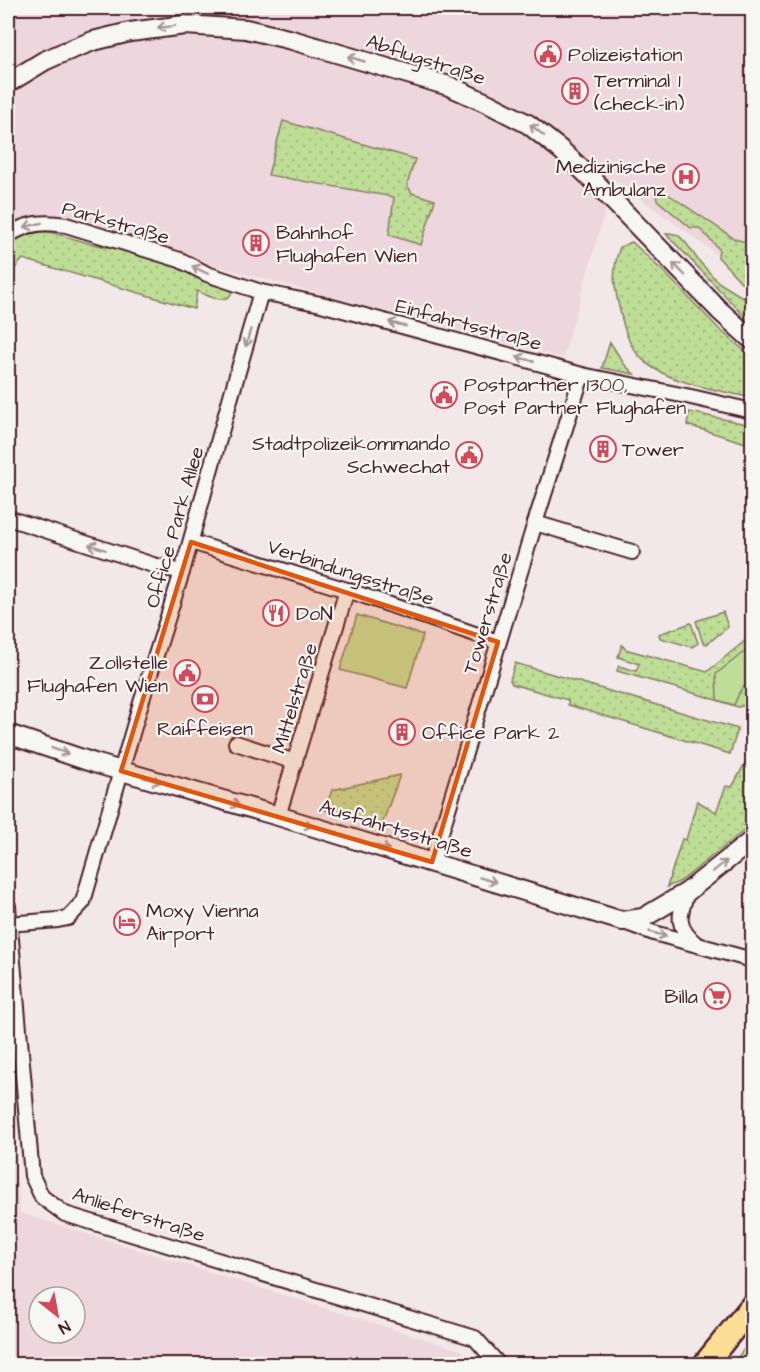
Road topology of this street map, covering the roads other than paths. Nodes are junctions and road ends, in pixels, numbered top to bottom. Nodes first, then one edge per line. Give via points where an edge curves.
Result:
1 (8, 83) edge
2 (8, 236) edge
3 (180, 260) joint
4 (261, 292) junction
5 (753, 340) edge
6 (582, 375) junction
7 (753, 411) edge
8 (8, 518) edge
9 (535, 523) junction
10 (191, 542) junction
11 (632, 552) dead end
12 (182, 572) junction
13 (347, 590) junction
14 (498, 642) junction
15 (8, 734) edge
16 (236, 743) dead end
17 (295, 762) junction
18 (121, 771) junction
19 (278, 816) junction
20 (753, 840) edge
21 (432, 862) junction
22 (687, 892) junction
23 (8, 906) edge
24 (622, 921) junction
25 (8, 924) edge
26 (696, 944) junction
27 (753, 960) edge
28 (753, 1306) edge
29 (498, 1365) edge
30 (705, 1365) edge

5 -> 1 street, Abflugstraße, bridge via 561,150 528,124 449,86 246,29 185,26 93,41
3 -> 2 street, Parkstraße via 49,222
4 -> 3 street, Einfahrtsstraße via 207,274
6 -> 4 street, Einfahrtsstraße via 333,307
4 -> 10 street, Office Park Allee
6 - 7 street, Einfahrtsstraße
6 - 9 street, Towerstraße
12 -> 8 street
9 - 11 street
9 - 14 street, Towerstraße
10 - 12 street, Office Park Allee
10 - 13 street, Verbindungsstraße
12 - 18 street, Office Park Allee
13 - 14 street, Verbindungsstraße
13 - 17 street, Mittelstraße
14 - 21 street, Towerstraße
15 -> 18 street, Ausfahrtsstraße
16 - 17 street
17 - 19 street, Mittelstraße
18 -> 19 street, Ausfahrtsstraße
18 - 25 street, Office Park Allee via 83,902 68,918
19 -> 21 street, Ausfahrtsstraße
22 -> 20 street
21 -> 24 street, Ausfahrtsstraße
22 - 24 street via 643,918
22 - 26 street via 680,924
23 - 25 street, Anlieferstraße
24 -> 26 street
25 - 29 street, Anlieferstraße via 32,1176 42,1197 65,1214 475,1338
26 - 27 street
28 - 30 main road

